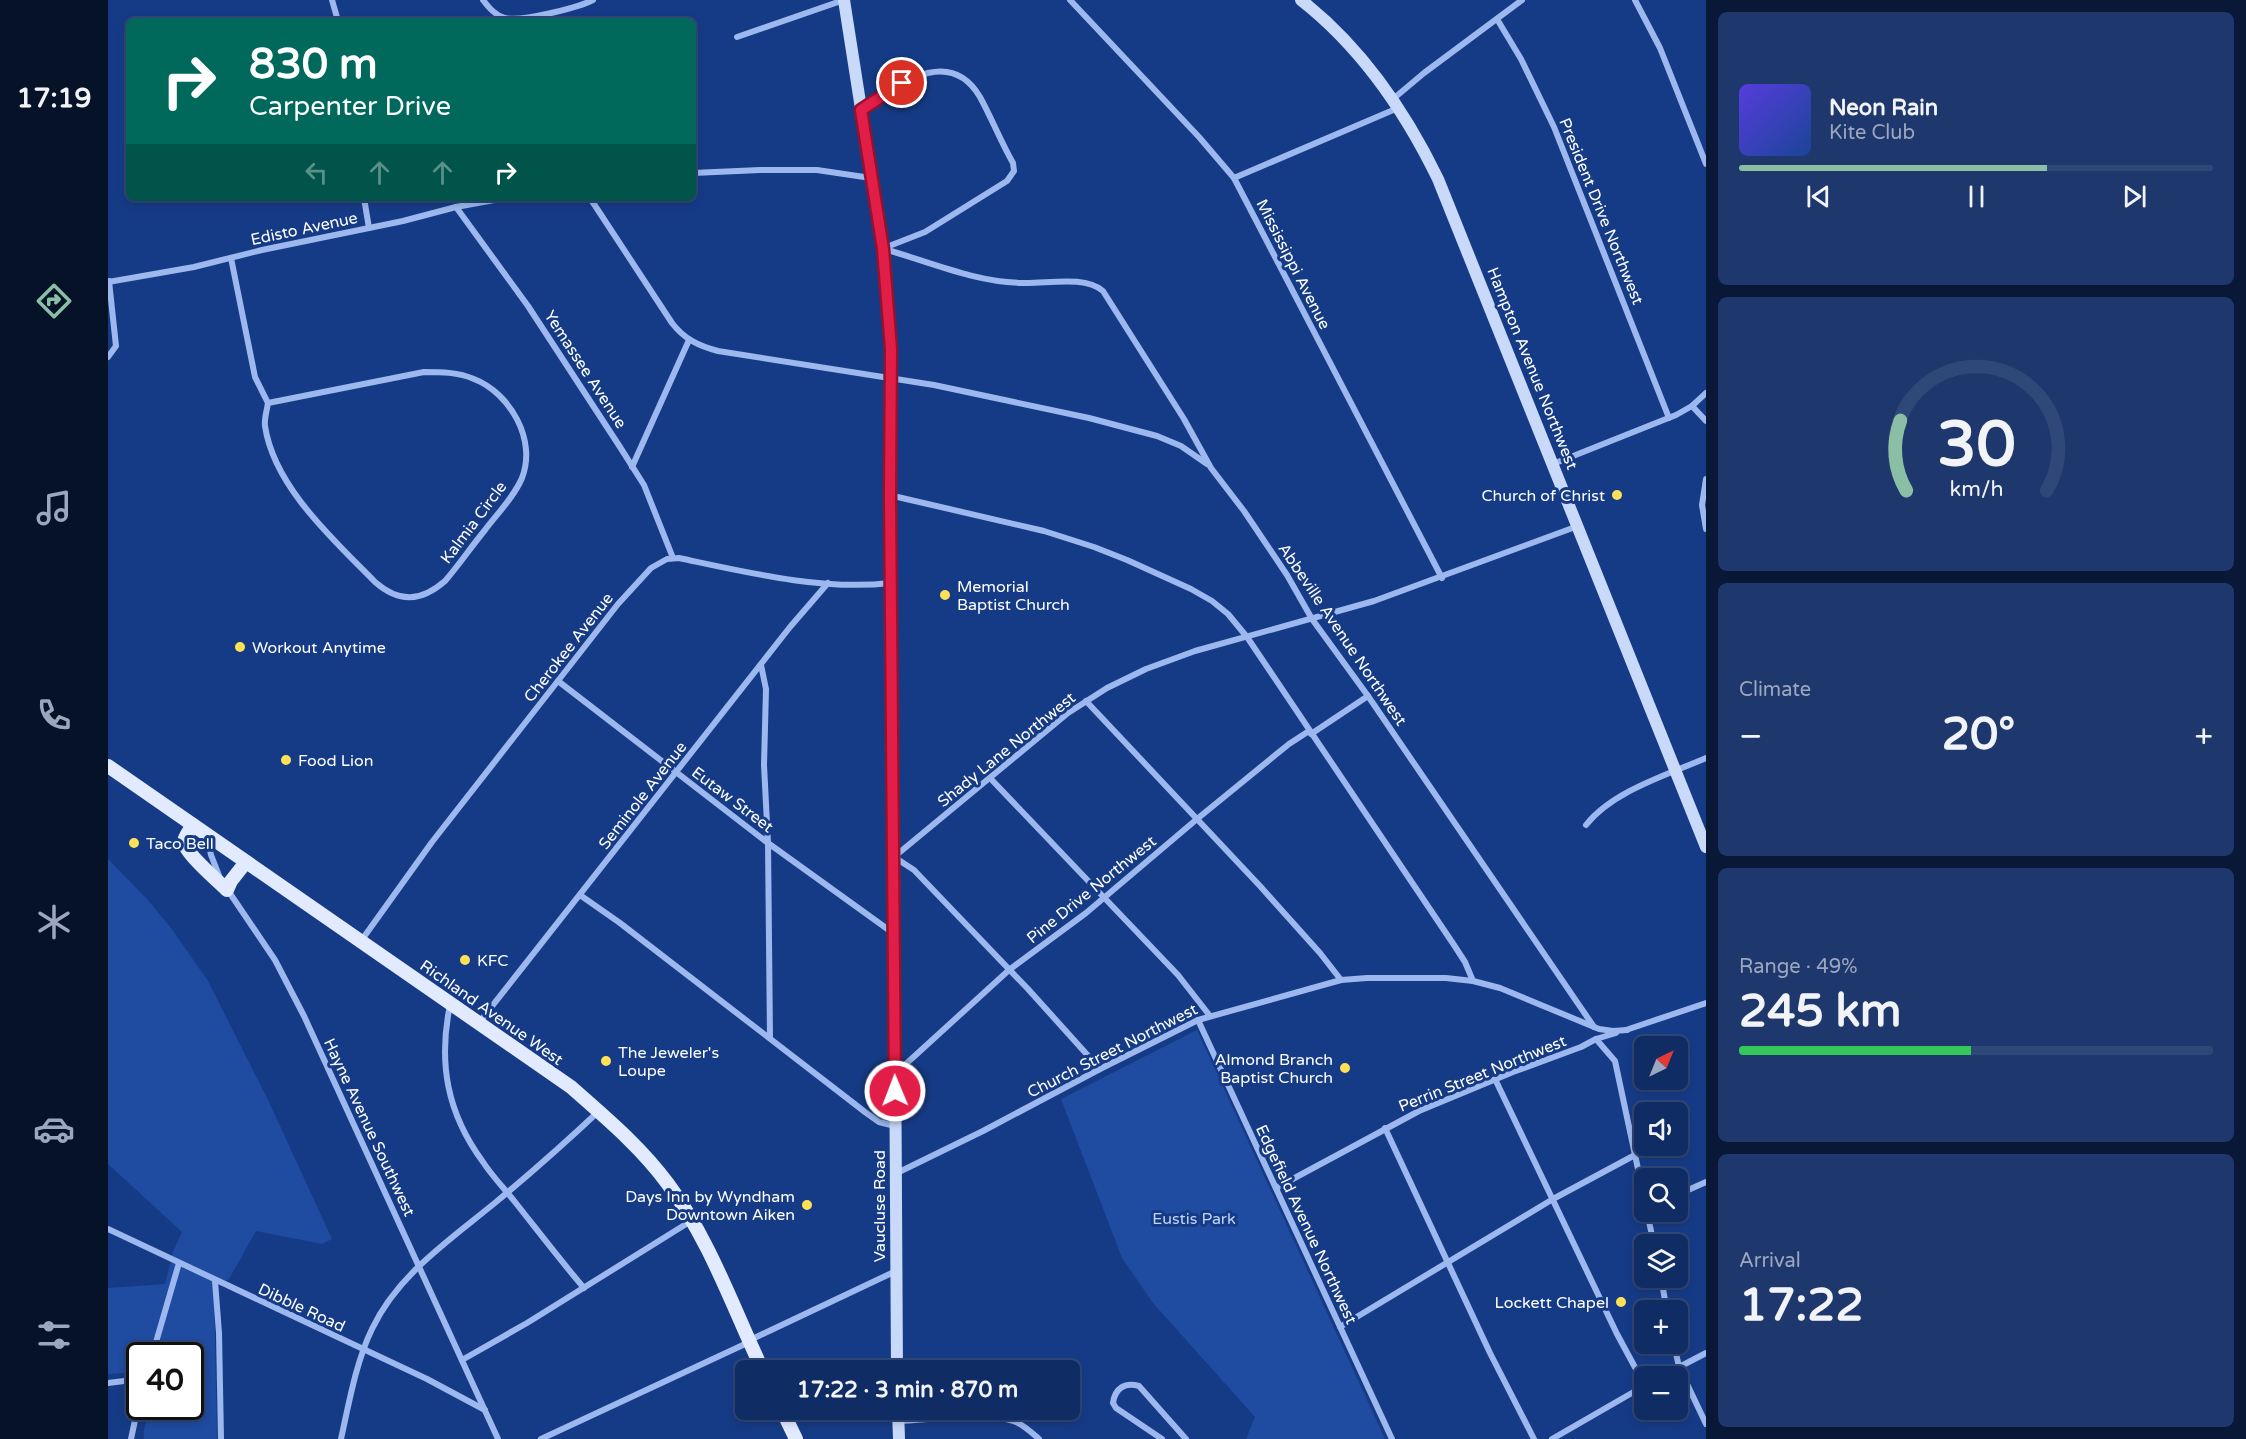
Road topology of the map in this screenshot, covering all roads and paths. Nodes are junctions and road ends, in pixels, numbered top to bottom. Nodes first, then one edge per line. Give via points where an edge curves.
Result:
1 (332, 0) edge
2 (483, 0) edge
3 (592, 0) edge
4 (844, 0) edge
5 (1070, 0) edge
6 (1301, 0) edge
7 (1522, 0) edge
8 (1635, 0) edge
9 (337, 18) edge
10 (512, 18) edge
11 (522, 18) edge
12 (1497, 19) junction
13 (737, 37) dead end
14 (1396, 104) junction
15 (861, 110) junction
16 (1706, 164) edge
17 (696, 173) edge
18 (871, 178) junction
19 (1234, 178) junction
20 (364, 201) edge
21 (488, 201) edge
22 (592, 201) edge
23 (456, 207) junction
24 (369, 228) junction
25 (883, 249) junction
26 (231, 258) junction
27 (109, 281) edge
28 (689, 340) junction
29 (108, 357) edge
30 (891, 378) junction
31 (1706, 393) edge
32 (268, 403) junction
33 (1692, 406) junction
34 (1669, 418) junction
35 (1706, 421) edge
36 (1553, 464) junction
37 (632, 467) junction
38 (1212, 468) junction
39 (1706, 479) edge
40 (890, 495) junction
41 (1578, 526) junction
42 (1706, 529) edge
43 (673, 558) junction
44 (1442, 578) junction
45 (828, 583) junction
46 (891, 583) junction
47 (1312, 619) junction
48 (1247, 637) junction
49 (761, 665) junction
50 (558, 681) junction
51 (1368, 696) junction
52 (1086, 701) junction
53 (1310, 732) junction
54 (1706, 758) edge
55 (108, 766) edge
56 (1675, 770) junction
57 (676, 773) junction
58 (990, 778) junction
59 (1197, 819) junction
60 (193, 825) junction
61 (1586, 825) dead end
62 (206, 834) junction
63 (768, 843) junction
64 (1706, 847) edge
65 (894, 857) junction
66 (246, 862) junction
67 (227, 890) junction
68 (580, 895) junction
69 (1104, 897) junction
70 (894, 934) junction
71 (361, 941) junction
72 (1009, 970) junction
73 (1341, 980) junction
74 (1473, 981) junction
75 (1706, 1003) edge
76 (450, 1005) junction
77 (1210, 1016) junction
78 (1198, 1020) junction
79 (478, 1024) junction
80 (1594, 1027) junction
81 (1627, 1030) junction
82 (770, 1038) junction
83 (1596, 1039) junction
84 (1100, 1069) junction
85 (895, 1074) junction
86 (1495, 1079) junction
87 (599, 1111) junction
88 (896, 1126) junction
89 (1385, 1128) junction
90 (1634, 1150) edge
91 (1634, 1156) edge
92 (896, 1173) junction
93 (1706, 1182) edge
94 (1276, 1188) junction
95 (1688, 1191) edge
96 (507, 1192) junction
97 (1553, 1199) junction
98 (692, 1221) junction
99 (108, 1229) edge
100 (179, 1263) junction
101 (1449, 1263) junction
102 (419, 1267) junction
103 (896, 1271) junction
104 (215, 1281) junction
105 (584, 1288) junction
106 (1340, 1327) junction
107 (748, 1341) junction
108 (156, 1342) edge
109 (364, 1350) junction
110 (1706, 1353) edge
111 (462, 1360) junction
112 (758, 1360) edge
113 (897, 1360) edge
114 (1634, 1366) edge
115 (1681, 1366) edge
116 (126, 1381) edge
117 (108, 1383) edge
118 (1688, 1386) edge
119 (1634, 1391) edge
120 (485, 1410) junction
121 (135, 1420) edge
122 (787, 1420) edge
123 (898, 1420) edge
124 (1007, 1420) edge
125 (1706, 1424) edge
126 (343, 1437) edge
127 (131, 1439) edge
128 (221, 1439) edge
129 (498, 1439) edge
130 (541, 1439) edge
131 (796, 1439) edge
132 (898, 1439) edge
133 (1039, 1439) edge
134 (1162, 1439) edge
135 (1186, 1439) edge
136 (1392, 1439) edge
137 (1534, 1439) edge
138 (1552, 1439) edge

1 - 9 street
2 - 10 street via 498,15
3 - 11 street
4 - 13 street
4 - 15 street, Vaucluse Road
5 - 19 street, Mississippi Avenue
6 - 14 street, Hampton Avenue Northwest via 1348,44
7 - 12 street
8 - 16 street via 1660,48
12 - 14 street
12 - 34 street, President Drive Northwest via 1521,58 1554,127
14 - 19 street
14 - 36 street, Hampton Avenue Northwest via 1447,198
15 - 18 street, Vaucluse Road
15 - 25 street via 902,83 952,71 979,95 1013,163 1014,171 1007,181 925,232
17 - 18 street via 807,170
18 - 25 street, Vaucluse Road
19 - 44 street, Mississippi Avenue
20 - 24 street
21 - 23 street, Edisto Avenue
22 - 28 street via 672,324
23 - 24 street, Edisto Avenue
23 - 37 street, Yemassee Avenue via 541,326
24 - 26 street, Edisto Avenue
25 - 30 street, Vaucluse Road
25 - 38 street, Abbeville Avenue Northwest via 986,280 1053,284 1080,281 1094,285 1112,304
26 - 27 street, Edisto Avenue
26 - 32 street, Kalmia Circle via 255,377
27 - 29 street via 116,346
28 - 30 street via 718,351
28 - 37 street
30 - 38 street via 1158,435
30 - 40 street, Vaucluse Road
31 - 33 street
32 - 32 street, Kalmia Circle via 264,425 274,456 302,503 375,582 400,597 424,595 445,581 501,510 525,470 525,444 519,422 495,393 471,378 424,372
33 - 34 street
33 - 35 street
34 - 36 street
36 - 41 street, Hampton Avenue Northwest
37 - 43 street, Yemassee Avenue via 644,485
38 - 47 street, Abbeville Avenue Northwest via 1287,575
39 - 42 street via 1702,505
40 - 46 street, Vaucluse Road
40 - 48 street via 1044,531 1116,555 1212,601
41 - 44 street, Shady Lane Northwest
41 - 56 street, Hampton Avenue Northwest
43 - 45 street
43 - 50 street, Cherokee Avenue via 659,562 643,576
44 - 47 street, Shady Lane Northwest
45 - 46 street
45 - 49 street, Seminole Avenue
46 - 65 street, Vaucluse Road
47 - 48 street, Shady Lane Northwest
47 - 51 street, Abbeville Avenue Northwest
48 - 52 street, Shady Lane Northwest via 1146,669
48 - 53 street
49 - 57 street, Seminole Avenue
49 - 63 street via 766,689
50 - 57 street, Eutaw Street
50 - 71 street, Cherokee Avenue via 414,865
51 - 53 street, Pine Drive Northwest
51 - 80 street, Abbeville Avenue Northwest
52 - 58 street, Shady Lane Northwest
52 - 59 street
53 - 59 street, Pine Drive Northwest via 1289,744
53 - 74 street via 1454,945
54 - 56 street
55 - 60 main road, Richland Avenue West
56 - 61 street via 1611,802
56 - 64 street, Hampton Avenue Northwest
57 - 63 street, Eutaw Street
57 - 68 street, Seminole Avenue
58 - 65 street, Shady Lane Northwest
58 - 69 street
59 - 69 street, Pine Drive Northwest
59 - 73 street via 1320,952
60 - 62 main road, Richland Avenue West
60 - 67 main road via 184,839 185,846
62 - 66 main road, Richland Avenue West
62 - 67 street, Hayne Avenue Southwest via 214,867
63 - 70 street, Eutaw Street
63 - 82 street
65 - 70 street, Vaucluse Road
65 - 72 street via 915,870
66 - 67 main road
66 - 71 main road, Richland Avenue West
67 - 102 street, Hayne Avenue Southwest via 270,953 299,1006
68 - 79 street, Seminole Avenue
68 - 82 street
69 - 72 street, Pine Drive Northwest
69 - 77 street via 1178,975
70 - 85 street, Vaucluse Road
71 - 76 main road, Richland Avenue West
72 - 84 street
72 - 85 street, Pine Drive Northwest
73 - 74 street, Church Street Northwest
73 - 77 street, Church Street Northwest
74 - 80 street, Church Street Northwest via 1500,988
75 - 81 street, Perrin Street Northwest
76 - 79 main road, Richland Avenue West
76 - 96 street via 444,1033 452,1101 472,1146
77 - 78 street, Church Street Northwest
78 - 84 street, Church Street Northwest
78 - 94 street, Edgefield Avenue Northwest
79 - 87 main road, Richland Avenue West via 572,1087
80 - 81 street, Church Street Northwest via 1613,1032
81 - 83 street, Perrin Street Northwest
82 - 88 street via 879,1122
83 - 86 street, Perrin Street Northwest
83 - 90 street via 1615,1061
84 - 92 street, Church Street Northwest via 993,1127
85 - 88 street, Vaucluse Road
86 - 89 street, Perrin Street Northwest
86 - 97 street
87 - 96 street
87 - 98 main road, Richland Avenue West via 648,1160
88 - 92 street, Vaucluse Road
89 - 94 street, Perrin Street Northwest
89 - 101 street
91 - 97 street
92 - 103 street, Vaucluse Road
93 - 95 street
94 - 106 street, Edgefield Avenue Northwest
96 - 102 street
96 - 105 street
97 - 101 street
97 - 114 street
98 - 105 street
98 - 107 main road, Richland Avenue West
99 - 100 street, Dibble Road
100 - 104 street, Dibble Road
100 - 108 street
101 - 106 street
101 - 137 street
102 - 109 street via 385,1306
102 - 111 street, Hayne Avenue Southwest
103 - 107 street
103 - 113 street, Vaucluse Road
104 - 109 street, Dibble Road
104 - 128 street
105 - 111 street
106 - 136 street, Edgefield Avenue Northwest
107 - 112 main road, Richland Avenue West
107 - 130 street
109 - 120 street, Dibble Road
109 - 126 street
110 - 115 street
111 - 120 street, Hayne Avenue Southwest
116 - 117 street
118 - 125 street
119 - 138 street
120 - 129 street, Hayne Avenue Southwest
121 - 127 street
122 - 131 main road
123 - 132 street
124 - 133 street
134 - 135 street via 1116,1408 1113,1402 1117,1389 1131,1384 1139,1386

